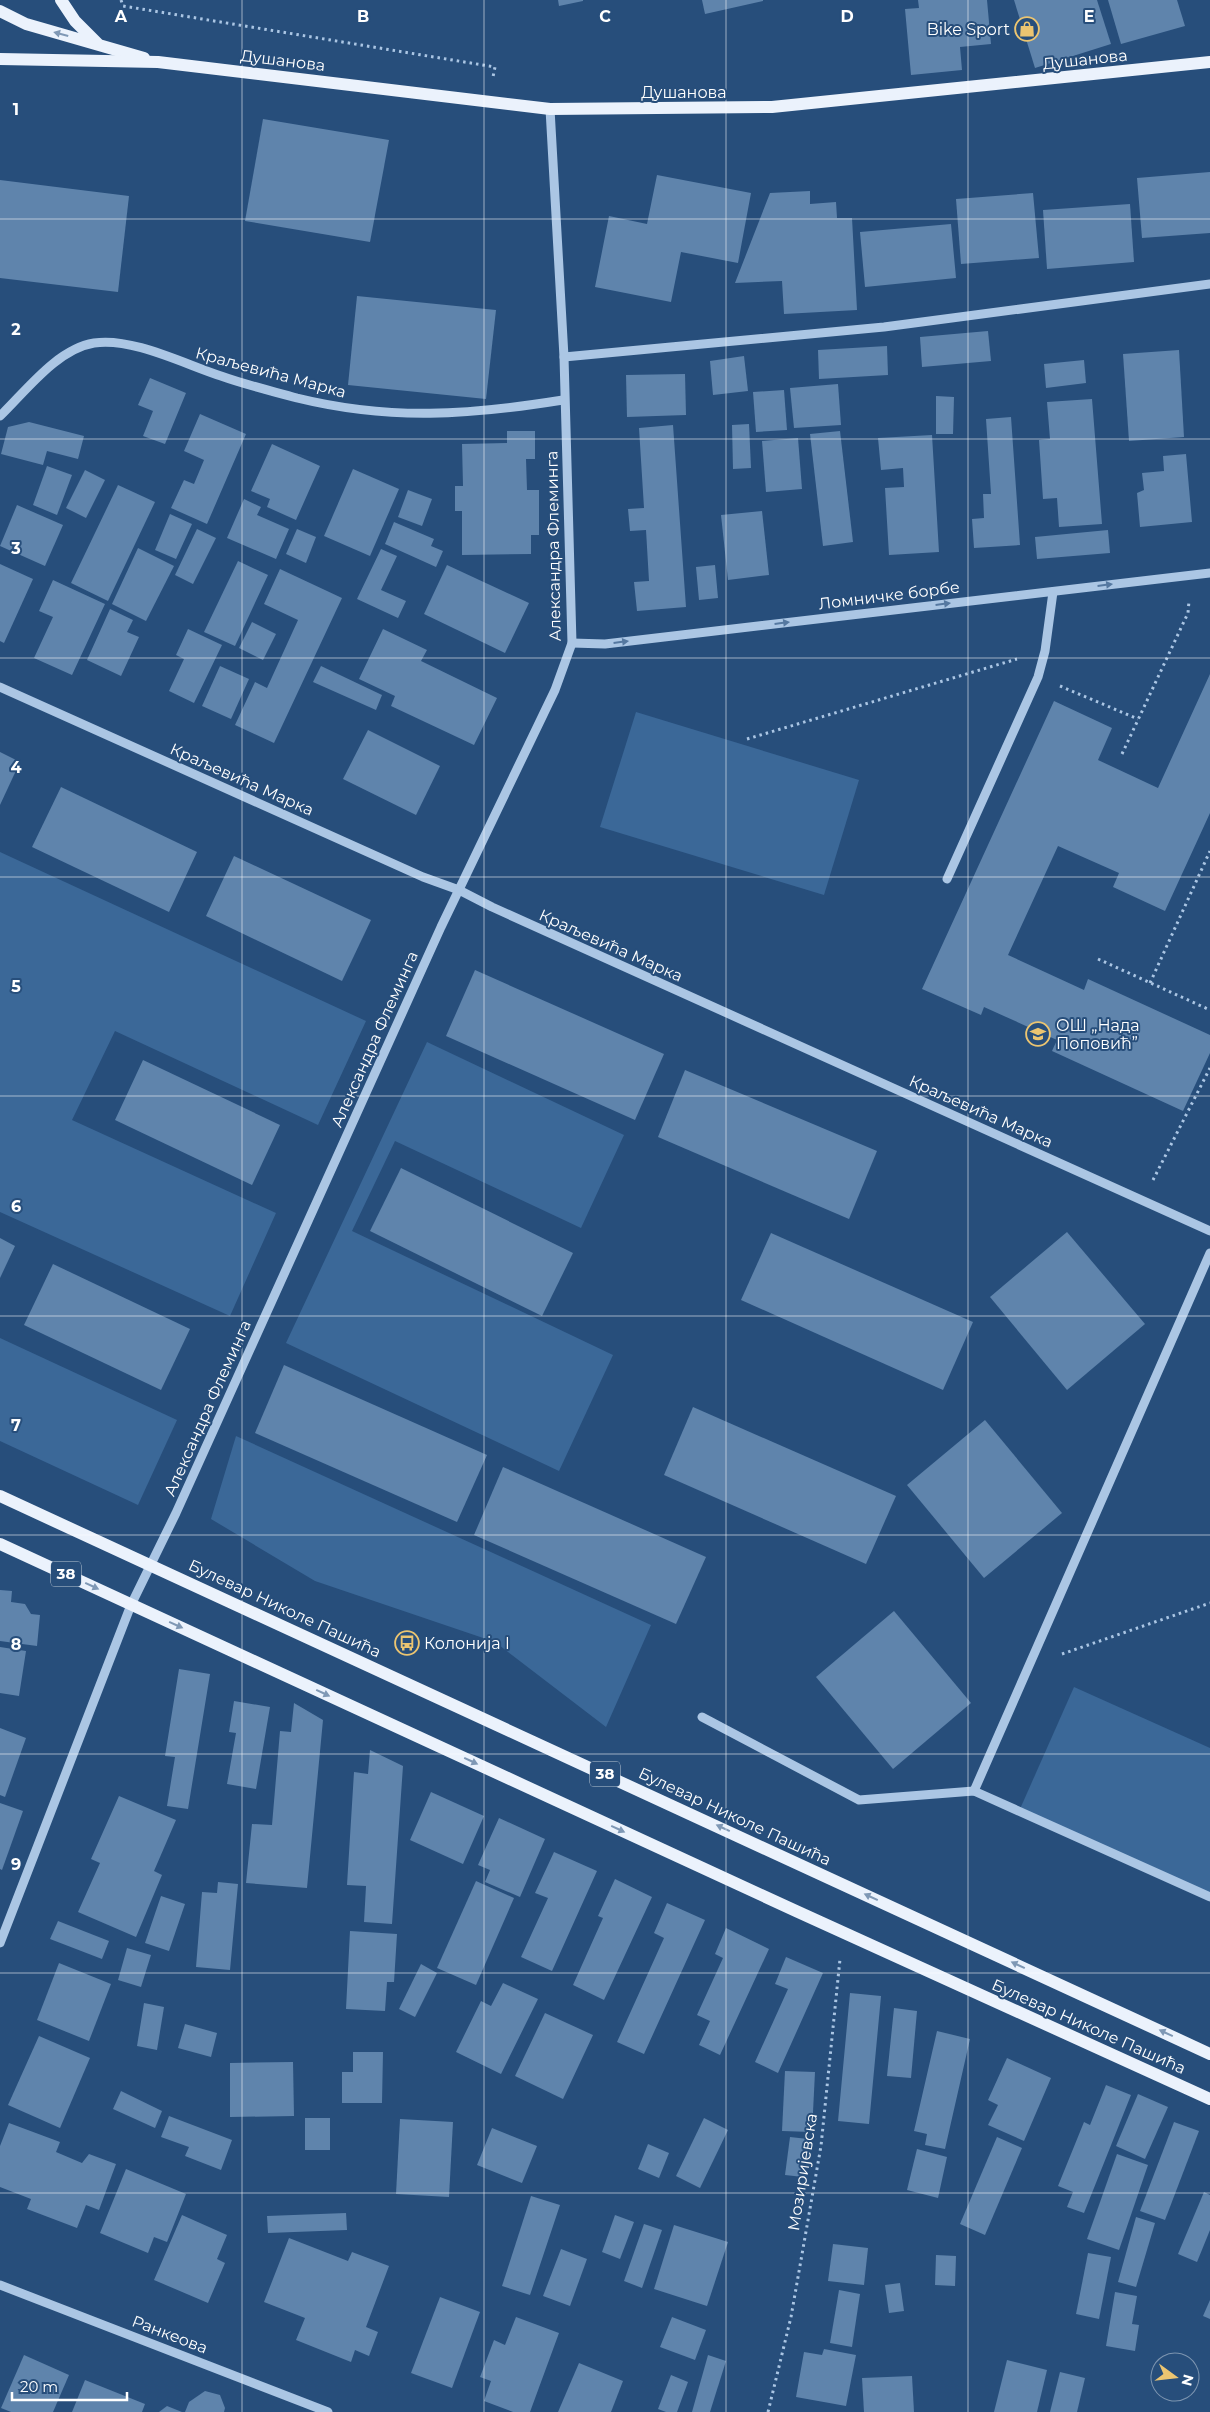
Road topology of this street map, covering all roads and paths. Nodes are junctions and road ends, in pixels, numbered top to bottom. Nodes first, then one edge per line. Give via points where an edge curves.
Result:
1 (61, 0) edge
2 (121, 0) edge
3 (0, 11) edge
4 (99, 45) junction
5 (0, 59) edge
6 (158, 62) junction
7 (1210, 62) edge
8 (489, 102) junction
9 (550, 109) junction
10 (1210, 284) edge
11 (564, 357) junction
12 (563, 400) junction
13 (0, 416) edge
14 (1210, 573) edge
15 (1187, 576) junction
16 (1053, 592) junction
17 (572, 643) junction
18 (1045, 650) junction
19 (1038, 677) junction
20 (0, 687) edge
21 (1138, 720) junction
22 (747, 739) dead end
23 (1122, 754) dead end
24 (1210, 851) edge
25 (947, 879) dead end
26 (459, 890) junction
27 (1098, 959) dead end
28 (1150, 983) junction
29 (1210, 1010) edge
30 (1210, 1068) edge
31 (1142, 1200) junction
32 (1210, 1231) edge
33 (1210, 1254) edge
34 (0, 1496) edge
35 (0, 1544) edge
36 (150, 1563) junction
37 (1210, 1603) edge
38 (131, 1605) junction
39 (1028, 1666) junction
40 (702, 1717) dead end
41 (974, 1791) junction
42 (1210, 1897) edge
43 (851, 1936) junction
44 (0, 1943) edge
45 (1210, 2054) edge
46 (1210, 2099) edge
47 (0, 2284) edge
48 (328, 2412) edge
49 (768, 2412) edge

1 - 4 main road via 75,21
2 - 8 path via 123,6 495,67
4 -> 3 main road, Душанова via 26,24
4 - 6 main road, Душанова
5 - 6 main road, Душанова
6 - 8 main road, Душанова
7 - 9 main road, Душанова via 772,107
8 - 9 main road, Душанова
9 - 11 street, Александра Флеминга
10 - 11 street via 884,327
11 - 12 street, Александра Флеминга
12 - 13 street, Краљевића Марка via 460,414 374,412 288,395 222,377 131,344 113,342 93,343 58,359
12 - 17 street, Александра Флеминга
14 - 15 street, Ломничке борбе
16 -> 15 street, Ломничке борбе
15 - 21 path via 1190,594 1188,613
17 -> 16 street, Ломничке борбе via 605,644
16 - 18 street
17 - 26 street, Александра Флеминга via 556,690
18 - 19 street
18 - 22 path
19 - 21 path
19 - 25 street
20 - 26 street, Краљевића Марка via 423,877
21 - 23 path
24 - 28 path
26 - 31 street, Краљевића Марка via 492,908
26 - 36 street, Александра Флеминга via 176,1513
27 - 28 path
28 - 29 path
30 - 31 path
31 - 32 street, Краљевића Марка
33 - 39 street
34 - 36 main road, Булевар Николе Пашића / 38
35 -> 38 main road, Булевар Николе Пашића / 38
36 - 38 street, Александра Флеминга
45 -> 36 main road, Булевар Николе Пашића / 38
37 - 39 path
38 -> 43 main road, Булевар Николе Пашића / 38
38 - 44 street, Александра Флеминга
39 - 41 street
40 - 41 street via 859,1800
41 - 42 street
43 - 46 main road, Булевар Николе Пашића / 38
43 - 49 path, Мозиријевска via 838,1964 821,2146 791,2317
47 - 48 street, Ранкеова

